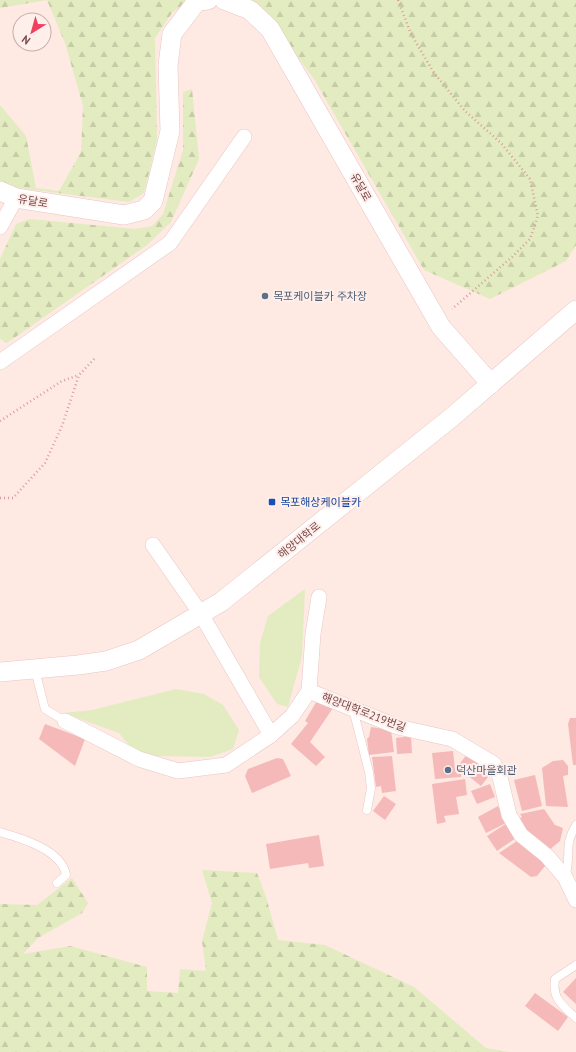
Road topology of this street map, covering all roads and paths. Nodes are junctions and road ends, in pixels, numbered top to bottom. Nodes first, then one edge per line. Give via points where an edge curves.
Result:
1 (208, 0) edge
2 (224, 0) edge
3 (398, 0) edge
4 (244, 137) dead end
5 (8, 195) edge
6 (0, 227) edge
7 (576, 310) edge
8 (437, 321) junction
9 (96, 357) dead end
10 (0, 362) edge
11 (79, 375) junction
12 (491, 384) junction
13 (0, 421) edge
14 (0, 498) edge
15 (153, 545) dead end
16 (319, 597) dead end
17 (201, 614) junction
18 (35, 670) junction
19 (0, 672) edge
20 (309, 691) junction
21 (353, 709) junction
22 (65, 721) joint
23 (271, 735) junction
24 (367, 810) dead end
25 (576, 825) edge
26 (0, 832) edge
27 (565, 877) junction
28 (57, 883) dead end
29 (576, 900) edge
30 (576, 965) edge
31 (576, 1018) edge

1 - 5 street, 유달로 via 197,1 172,34 168,65 170,131 153,201 144,210 124,214
2 - 8 street, 유달로 via 250,10 270,29
3 - 8 path via 411,34 434,73 465,111 502,143 530,179 538,216 530,239 472,294
4 - 10 street via 170,243
5 - 6 street
7 - 12 street, 해양대학로
8 - 12 street, 유달로
9 - 11 path
11 - 13 path via 62,381
11 - 14 path via 62,426 45,463 13,498
12 - 17 street, 해양대학로 via 221,602
15 - 17 street
16 - 20 street via 313,634
17 - 18 street, 해양대학로 via 139,650 106,661
17 - 23 street
18 - 19 street, 해양대학로
18 - 22 lane via 45,708
20 - 21 street, 해양대학로219번길
20 - 23 street, 해양대학로219번길 via 292,716
21 - 24 lane via 369,772 371,788
21 - 27 street, 해양대학로219번길 via 398,728 452,739 494,764 500,777 509,815 521,835 548,856
22 - 23 street, 해양대학로219번길 via 139,759 178,771 226,765
25 - 27 lane via 569,840 570,864
26 - 28 lane via 49,851 65,867 66,875
27 - 29 street, 해양대학로219번길
30 - 31 lane via 555,978 553,990 560,1004

